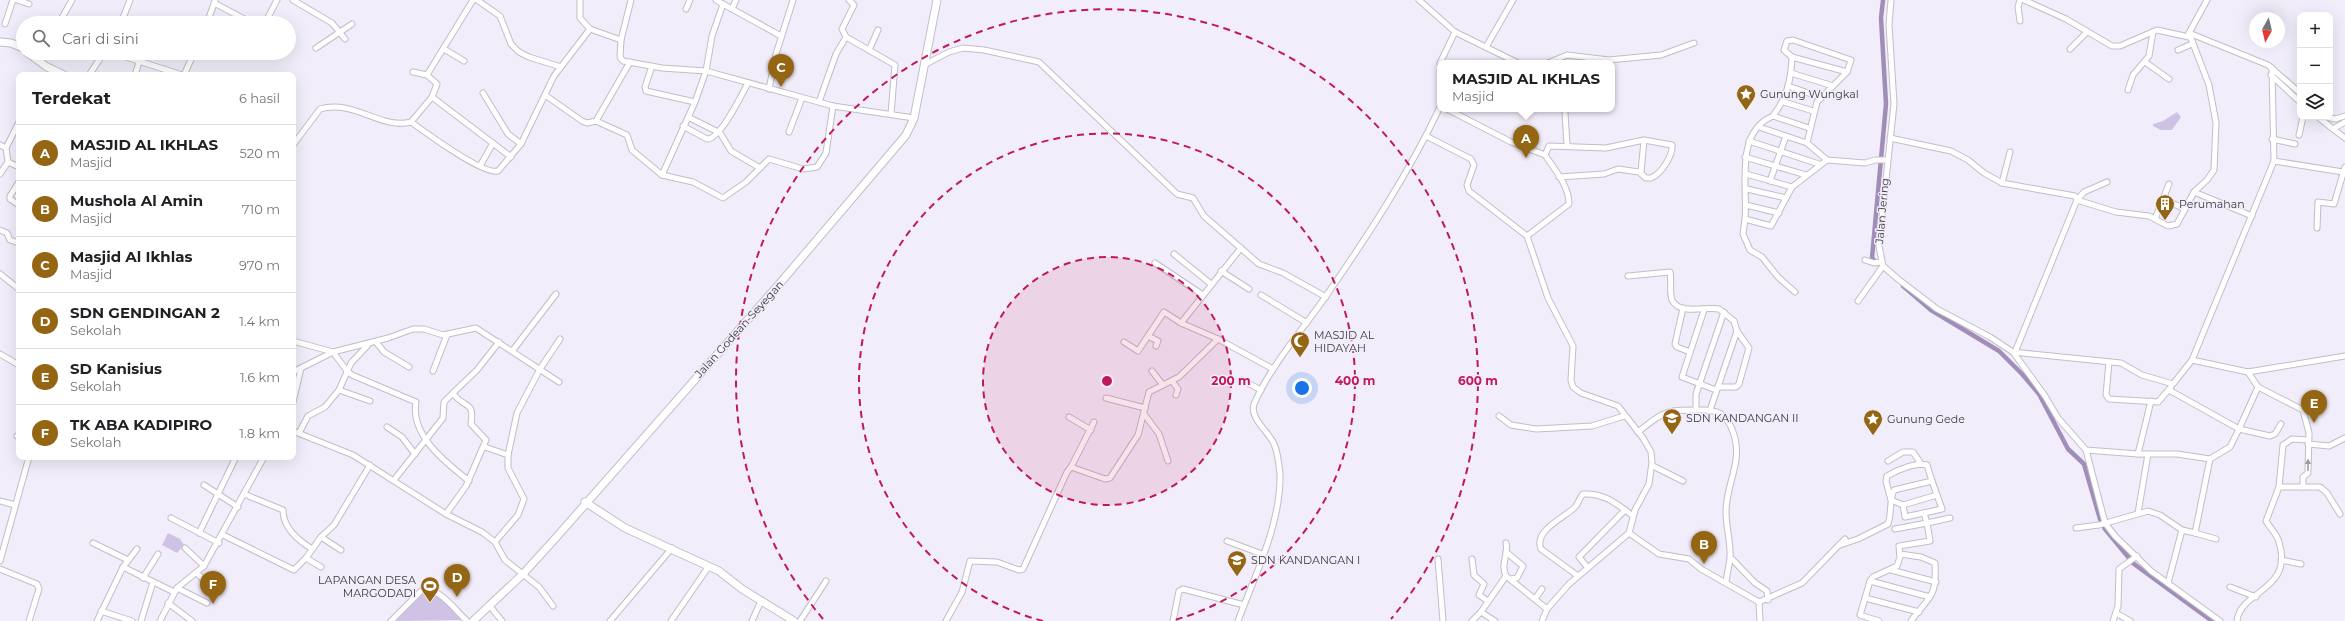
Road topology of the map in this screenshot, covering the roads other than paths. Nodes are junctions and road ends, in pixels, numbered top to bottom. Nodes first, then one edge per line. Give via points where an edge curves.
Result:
1 (13, 0) edge
2 (17, 0) edge
3 (72, 0) edge
4 (130, 0) edge
5 (277, 0) edge
6 (293, 0) edge
7 (473, 0) edge
8 (476, 0) edge
9 (580, 0) edge
10 (631, 0) edge
11 (690, 0) edge
12 (716, 0) edge
13 (736, 0) edge
14 (793, 0) edge
15 (849, 0) edge
16 (937, 0) edge
17 (1419, 0) edge
18 (1513, 0) edge
19 (1891, 0) edge
20 (2020, 0) edge
21 (2024, 0) edge
22 (2207, 0) edge
23 (215, 2) edge
24 (29, 4) dead end
25 (723, 4) junction
26 (686, 9) dead end
27 (732, 9) junction
28 (63, 16) edge
29 (125, 16) edge
30 (210, 16) edge
31 (240, 16) edge
32 (269, 16) edge
33 (2020, 21) dead end
34 (4, 24) dead end
35 (352, 24) dead end
36 (590, 29) junction
37 (878, 30) dead end
38 (339, 32) junction
39 (1455, 32) junction
40 (2086, 32) junction
41 (2153, 32) junction
42 (2189, 35) junction
43 (781, 36) junction
44 (846, 37) junction
45 (345, 39) dead end
46 (621, 40) junction
47 (0, 42) edge
48 (1694, 43) dead end
49 (2192, 44) junction
50 (16, 45) edge
51 (1486, 47) junction
52 (316, 48) dead end
53 (444, 49) junction
54 (2070, 49) dead end
55 (869, 50) junction
56 (2178, 50) dead end
57 (1792, 57) junction
58 (44, 60) edge
59 (99, 60) edge
60 (133, 60) edge
61 (190, 60) edge
62 (1441, 60) edge
63 (1512, 60) edge
64 (1555, 60) edge
65 (1609, 60) edge
66 (1609, 60) edge
67 (464, 61) dead end
68 (139, 62) junction
69 (630, 62) junction
70 (2145, 62) junction
71 (924, 65) junction
72 (652, 66) junction
73 (561, 67) junction
74 (706, 71) junction
75 (2272, 71) junction
76 (54, 72) edge
77 (90, 72) edge
78 (136, 72) edge
79 (173, 72) edge
80 (184, 72) edge
81 (413, 72) dead end
82 (1847, 72) junction
83 (1791, 73) junction
84 (427, 75) junction
85 (2169, 79) dead end
86 (748, 83) junction
87 (1788, 86) junction
88 (1833, 86) junction
89 (769, 89) junction
90 (2128, 90) dead end
91 (2297, 91) edge
92 (483, 94) dead end
93 (545, 94) junction
94 (432, 97) junction
95 (1820, 97) junction
96 (802, 98) junction
97 (2297, 99) edge
98 (695, 102) junction
99 (819, 102) junction
100 (1784, 102) junction
101 (833, 106) junction
102 (1813, 110) junction
103 (1438, 112) edge
104 (1453, 112) edge
105 (1565, 113) dead end
106 (891, 114) junction
107 (1773, 116) junction
108 (2345, 116) edge
109 (688, 117) junction
110 (914, 118) junction
111 (2333, 118) edge
112 (2302, 120) edge
113 (2322, 120) edge
114 (411, 122) junction
115 (596, 122) junction
116 (2345, 122) edge
117 (683, 126) junction
118 (1759, 127) junction
119 (16, 128) edge
120 (1809, 128) junction
121 (2333, 129) junction
122 (718, 132) junction
123 (789, 132) dead end
124 (2298, 135) dead end
125 (1426, 136) junction
126 (1786, 136) junction
127 (1890, 138) junction
128 (2345, 138) edge
129 (2272, 139) junction
130 (1644, 140) junction
131 (1749, 141) junction
132 (296, 142) edge
133 (493, 143) junction
134 (1807, 143) junction
135 (521, 144) junction
136 (2295, 144) dead end
137 (0, 145) edge
138 (1567, 145) junction
139 (6, 148) junction
140 (1780, 151) junction
141 (2010, 152) dead end
142 (1545, 155) junction
143 (1745, 157) junction
144 (511, 158) junction
145 (1827, 160) junction
146 (1883, 160) junction
147 (2274, 161) junction
148 (8, 162) junction
149 (1819, 164) junction
150 (16, 166) edge
151 (480, 166) junction
152 (1775, 166) junction
153 (760, 168) junction
154 (2344, 169) edge
155 (1641, 172) junction
156 (0, 174) edge
157 (1746, 174) junction
158 (662, 175) junction
159 (1806, 175) junction
160 (1558, 177) junction
161 (1770, 180) junction
162 (2107, 182) dead end
163 (2002, 183) junction
164 (2169, 184) dead end
165 (16, 187) edge
166 (1792, 187) junction
167 (1747, 189) junction
168 (2194, 192) junction
169 (1786, 198) junction
170 (2163, 199) junction
171 (2077, 200) junction
172 (16, 203) edge
173 (1746, 205) junction
174 (2186, 209) junction
175 (1778, 213) junction
176 (2252, 216) junction
177 (2155, 219) junction
178 (1745, 220) junction
179 (2317, 228) dead end
180 (0, 230) edge
181 (1527, 236) junction
182 (16, 242) edge
183 (1241, 248) junction
184 (1174, 254) dead end
185 (1865, 260) dead end
186 (1155, 263) dead end
187 (1880, 265) junction
188 (1221, 271) junction
189 (0, 274) edge
190 (1628, 276) dead end
191 (1212, 284) junction
192 (16, 287) edge
193 (1249, 289) dead end
194 (1795, 292) dead end
195 (556, 294) dead end
196 (1203, 295) junction
197 (1261, 295) dead end
198 (1326, 297) junction
199 (1858, 302) dead end
200 (1683, 308) junction
201 (1704, 310) junction
202 (1724, 312) junction
203 (1181, 323) junction
204 (1306, 324) junction
205 (1736, 331) junction
206 (447, 335) junction
207 (1148, 336) junction
208 (560, 339) dead end
209 (1218, 340) junction
210 (296, 342) edge
211 (374, 342) junction
212 (499, 342) junction
213 (1124, 342) dead end
214 (1156, 346) dead end
215 (513, 350) junction
216 (333, 352) junction
217 (1690, 352) junction
218 (2014, 352) junction
219 (0, 354) edge
220 (2345, 356) edge
221 (2192, 360) junction
222 (2110, 362) junction
223 (16, 363) edge
224 (409, 367) dead end
225 (301, 368) junction
226 (540, 369) junction
227 (1273, 369) junction
228 (296, 370) edge
229 (347, 371) junction
230 (432, 371) dead end
231 (1152, 371) dead end
232 (2248, 372) junction
233 (1242, 380) dead end
234 (1172, 381) junction
235 (559, 382) dead end
236 (1699, 384) junction
237 (2173, 384) junction
238 (1163, 386) junction
239 (2258, 388) junction
240 (296, 389) edge
241 (1717, 389) junction
242 (339, 390) junction
243 (1261, 390) junction
244 (2169, 390) junction
245 (453, 393) junction
246 (1176, 395) dead end
247 (1106, 398) dead end
248 (370, 401) dead end
249 (2151, 401) junction
250 (1145, 408) junction
251 (1696, 410) junction
252 (1710, 410) junction
253 (1144, 414) junction
254 (1069, 416) dead end
255 (1499, 416) dead end
256 (1624, 416) junction
257 (1094, 422) dead end
258 (2281, 424) dead end
259 (387, 427) dead end
260 (2239, 429) junction
261 (1091, 430) junction
262 (296, 432) edge
263 (1638, 432) junction
264 (299, 433) junction
265 (2345, 438) edge
266 (426, 441) junction
267 (2308, 442) junction
268 (485, 447) junction
269 (2086, 450) junction
270 (415, 454) junction
271 (2138, 454) junction
272 (2148, 454) junction
273 (508, 455) junction
274 (2210, 459) junction
275 (28, 460) edge
276 (235, 460) edge
277 (262, 460) edge
278 (1168, 460) dead end
279 (1888, 461) dead end
280 (1922, 464) junction
281 (370, 465) junction
282 (1653, 466) junction
283 (1071, 467) junction
284 (394, 480) junction
285 (469, 481) junction
286 (1683, 481) dead end
287 (1932, 481) junction
288 (204, 485) dead end
289 (2279, 487) junction
290 (2303, 488) junction
291 (218, 494) junction
292 (244, 494) junction
293 (1937, 495) junction
294 (1891, 500) junction
295 (0, 501) edge
296 (585, 502) junction
297 (1903, 505) junction
298 (15, 506) junction
299 (238, 507) junction
300 (1624, 510) junction
301 (1924, 513) junction
302 (2138, 513) junction
303 (446, 514) junction
304 (2340, 514) dead end
305 (1633, 516) junction
306 (171, 518) dead end
307 (1950, 518) dead end
308 (1927, 523) junction
309 (2103, 524) junction
310 (2076, 528) dead end
311 (1895, 529) dead end
312 (2182, 530) junction
313 (199, 533) junction
314 (1629, 533) junction
315 (2194, 533) junction
316 (223, 535) junction
317 (3, 537) edge
318 (321, 537) junction
319 (1845, 539) dead end
320 (2216, 540) dead end
321 (1227, 541) dead end
322 (495, 542) junction
323 (93, 543) dead end
324 (219, 543) junction
325 (1506, 543) dead end
326 (1840, 545) junction
327 (185, 548) dead end
328 (672, 548) junction
329 (137, 549) dead end
330 (312, 549) junction
331 (341, 550) dead end
332 (1506, 552) junction
333 (158, 554) dead end
334 (1262, 554) junction
335 (1900, 554) junction
336 (1730, 557) junction
337 (306, 558) junction
338 (2135, 558) junction
339 (1438, 559) dead end
340 (1472, 559) dead end
341 (128, 560) junction
342 (2282, 560) junction
343 (0, 562) edge
344 (2300, 564) dead end
345 (204, 566) junction
346 (709, 566) junction
347 (123, 568) junction
348 (321, 568) dead end
349 (1588, 568) junction
350 (0, 569) edge
351 (1892, 570) junction
352 (197, 573) junction
353 (523, 574) junction
354 (1506, 576) junction
355 (1578, 576) junction
356 (143, 578) junction
357 (1511, 579) junction
358 (826, 581) dead end
359 (1870, 581) junction
360 (153, 582) junction
361 (1726, 582) junction
362 (1936, 582) junction
363 (2168, 583) junction
364 (2230, 588) dead end
365 (1542, 589) dead end
366 (176, 590) junction
367 (216, 593) dead end
368 (2256, 596) junction
369 (1930, 597) junction
370 (1865, 598) junction
371 (1534, 599) junction
372 (1768, 600) junction
373 (761, 601) junction
374 (1488, 601) junction
375 (1759, 602) junction
376 (168, 603) junction
377 (207, 603) dead end
378 (489, 605) junction
379 (1244, 605) junction
380 (553, 606) dead end
381 (1547, 609) junction
382 (101, 611) junction
383 (1481, 612) junction
384 (1919, 612) junction
385 (2116, 612) junction
386 (29, 621) edge
387 (97, 621) edge
388 (132, 621) edge
389 (141, 621) edge
390 (160, 621) edge
391 (192, 621) edge
392 (391, 621) edge
393 (467, 621) edge
394 (473, 621) edge
395 (502, 621) edge
396 (610, 621) edge
397 (671, 621) edge
398 (752, 621) edge
399 (794, 621) edge
400 (800, 621) edge
401 (946, 621) edge
402 (1173, 621) edge
403 (1238, 621) edge
404 (1443, 621) edge
405 (1472, 621) edge
406 (1495, 621) edge
407 (1542, 621) edge
408 (1760, 621) edge
409 (1879, 621) edge
410 (1911, 621) edge
411 (2113, 621) edge
412 (2130, 621) edge
413 (2220, 621) edge
414 (2237, 621) edge

1 - 34 street
2 - 24 street
3 - 28 street
4 - 29 street
5 - 32 street
6 - 38 street via 332,23
7 - 53 street
8 - 73 street via 500,16 511,44 519,52
9 - 36 street via 580,18
10 - 46 street
11 - 26 street
12 - 25 street
13 - 27 street
14 - 43 street
15 - 44 street via 854,5 842,28
16 - 71 main road, Jalan Godean-Seyegan
17 - 39 street
18 - 51 street
19 - 127 street, Jalan Jering via 1889,25 1894,104
20 - 33 street
21 - 40 street via 2066,19
22 - 42 street
23 - 30 street
23 - 31 street
25 - 27 street
25 - 74 street via 712,36
27 - 43 street
35 - 38 street
36 - 46 street
36 - 73 street
37 - 55 street
38 - 45 street
38 - 52 street
39 - 51 street
39 - 62 street
40 - 41 street via 2117,47
40 - 54 street
41 - 42 street via 2160,30
41 - 70 street via 2149,56
42 - 49 street
42 - 75 street
43 - 89 street
44 - 55 street
44 - 99 street via 836,54
46 - 69 street via 621,59
47 - 50 main road
48 - 66 street via 1661,55
49 - 56 street
49 - 168 street via 2209,85 2216,123 2214,170
51 - 63 street
53 - 67 street
53 - 84 street
55 - 106 street via 895,65
57 - 82 street
57 - 82 street via 1784,48 1785,42 1789,40 1851,60
57 - 83 street
58 - 76 main road
59 - 77 street
60 - 68 street
61 - 80 street
64 - 65 street via 1567,55
68 - 78 street
68 - 79 street
69 - 72 street
69 - 115 street
70 - 85 street
70 - 90 street via 2133,75
71 - 110 main road, Jalan Godean-Seyegan
71 - 183 street via 963,48 1039,62 1177,194 1195,200 1204,216
72 - 74 street
72 - 98 street via 645,86 646,91
73 - 93 street
74 - 86 street
74 - 98 street
75 - 91 street
75 - 97 street
75 - 129 street
81 - 84 street
82 - 88 street
83 - 87 street
83 - 88 street
84 - 94 street via 437,84
86 - 89 street
86 - 122 street
87 - 95 street
87 - 100 street
88 - 95 street
89 - 96 street
92 - 135 street via 508,134
93 - 115 street via 582,121
93 - 135 street
94 - 114 street
94 - 133 street
95 - 102 street
96 - 99 street
96 - 123 street
98 - 109 street
99 - 101 street
100 - 102 street
100 - 107 street
101 - 106 street
101 - 153 street via 826,153 817,167 804,169 771,159
102 - 120 street
103 - 125 street
104 - 142 street via 1511,142
105 - 138 street
106 - 110 street
107 - 118 street
107 - 120 street
108 - 111 street
109 - 117 street
109 - 122 street
110 - 296 main road, Jalan Godean-Seyegan via 906,135 781,282
112 - 124 street
113 - 121 street
114 - 132 street via 397,123 351,108 325,107 313,116
114 - 151 street
115 - 158 street via 627,135 632,150
116 - 121 street
117 - 122 street via 707,139 713,138
117 - 158 street
118 - 126 street
118 - 131 street
119 - 139 street
120 - 134 street
121 - 128 street
122 - 153 street via 731,151
125 - 181 street via 1471,160 1474,165 1467,185 1469,191
125 - 198 street
126 - 134 street
126 - 140 street
127 - 146 street, Jalan Jering
127 - 163 street via 1951,151
129 - 136 street
129 - 147 street
130 - 138 street via 1606,148
130 - 155 street
130 - 155 street via 1670,143 1673,147 1656,176 1646,178
131 - 140 street
131 - 143 street
133 - 144 street
133 - 151 street
134 - 145 street
135 - 144 street
137 - 139 street
138 - 142 street via 1549,146
139 - 148 street
140 - 149 street
140 - 152 street
141 - 163 street
142 - 160 street
143 - 152 street
143 - 157 street
144 - 151 street via 497,171
145 - 146 street via 1865,163
145 - 149 street
146 - 187 street, Jalan Jering
147 - 154 street
147 - 176 street
148 - 150 street
148 - 156 street
149 - 159 street
152 - 159 street
152 - 161 street
153 - 158 street via 746,182 723,198 693,182
154 - 179 street via 2334,204 2318,202
155 - 160 street via 1618,168 1604,174
157 - 161 street
157 - 167 street
159 - 166 street
160 - 181 street via 1567,190 1569,204
161 - 166 street
162 - 171 street via 2084,192
163 - 171 street via 2072,195
164 - 170 street
165 - 172 street via 10,199
166 - 169 street
167 - 169 street
167 - 173 street
168 - 174 street via 2188,198
168 - 176 street
169 - 175 street
170 - 174 street
170 - 177 street
171 - 177 street via 2116,212
171 - 218 street
173 - 175 street
173 - 178 street
174 - 177 street via 2174,226 2168,226
175 - 178 street via 1770,227
176 - 221 street
178 - 194 street via 1743,234 1750,250 1762,257 1778,278
180 - 182 street
181 - 256 street via 1548,298 1573,346 1573,387 1581,393 1614,403
183 - 188 street
183 - 198 street via 1263,267 1283,273
184 - 191 street
185 - 187 street
186 - 196 street
187 - 199 street
187 - 218 street via 1937,309
188 - 191 street
188 - 193 street
189 - 192 street
190 - 200 street via 1670,272 1672,300
191 - 196 street
195 - 215 street
196 - 203 street
197 - 204 street
198 - 204 street
200 - 201 street
200 - 217 street via 1675,344
201 - 202 street via 1716,308
201 - 217 street
202 - 205 street via 1734,321
202 - 236 street
203 - 207 street via 1164,312
203 - 209 street
204 - 227 street
205 - 241 street
205 - 241 street via 1749,348 1739,384 1736,387
206 - 211 street via 418,328
206 - 212 street via 476,328
206 - 230 street
207 - 213 street via 1138,351
207 - 214 street via 1158,341
208 - 226 street
209 - 227 street
209 - 234 street
210 - 216 street
211 - 216 street
211 - 224 street via 384,352
211 - 229 street via 362,350
212 - 215 street
212 - 245 street via 477,370
215 - 226 street
216 - 225 street
216 - 229 street
217 - 236 street via 1682,377
218 - 222 street
218 - 269 street via 2046,396 2058,418
219 - 223 street
220 - 232 street
221 - 232 street
221 - 237 street
222 - 237 street via 2121,363 2142,374
222 - 249 street via 2106,390 2108,398
225 - 228 street
225 - 240 street
226 - 235 street
226 - 273 street via 517,413
227 - 243 street
229 - 242 street
229 - 266 street via 416,402 414,410
231 - 238 street
232 - 239 street
233 - 243 street
234 - 238 street
234 - 246 street via 1178,389
236 - 241 street
236 - 251 street
237 - 244 street
238 - 250 street via 1149,392
239 - 260 street
239 - 267 street via 2303,410 2309,433
241 - 252 street
242 - 248 street
242 - 264 street via 325,407 308,416
243 - 334 street via 1253,412 1274,445 1279,462 1280,489 1278,511
244 - 249 street via 2158,402
244 - 260 street
245 - 266 street via 444,402 443,418
245 - 268 street via 472,409 471,424 486,440
247 - 250 street
249 - 271 street
250 - 253 street
251 - 252 street
251 - 263 street via 1668,411
252 - 336 street via 1726,416 1736,440 1737,465 1726,510
253 - 278 street via 1159,434
253 - 283 street via 1133,443 1109,478 1105,479
254 - 261 street
255 - 256 street via 1511,426 1536,429 1592,426
256 - 263 street
257 - 261 street
258 - 260 street via 2275,434 2270,436
259 - 270 street via 402,437
260 - 274 street via 2230,447
261 - 283 street
262 - 264 street
263 - 282 street via 1650,452
264 - 281 street via 353,455
265 - 267 street via 2329,446
266 - 270 street
266 - 285 street via 451,467
267 - 289 street via 2292,438 2283,445
290 -> 267 street via 2303,477 2308,473
268 - 273 street
268 - 285 street
269 - 271 street
269 - 309 street
270 - 284 street
271 - 272 street
272 - 274 street via 2178,454
272 - 302 street
273 - 322 street via 510,475 524,499 518,515
274 - 315 street
275 - 298 street
276 - 291 street
277 - 292 street
279 - 280 street via 1903,452 1913,452
280 - 287 street via 1927,465
280 - 294 street via 1887,476
281 - 284 street
281 - 318 street via 334,525
282 - 286 street
282 - 305 street via 1650,484
283 - 401 street via 1022,570 997,562 970,562 962,592
284 - 303 street
285 - 303 street
287 - 293 street
287 - 294 street via 1894,490
288 - 291 street
289 - 290 street
289 - 342 street via 2266,521 2279,540
290 - 304 street via 2323,489
291 - 299 street
291 - 313 street
292 - 299 street
292 - 330 street via 283,510 288,528
293 - 297 street
293 - 301 street via 1942,509
294 - 297 street
294 - 326 street via 1888,524
295 - 298 street
296 - 328 main road via 625,528
296 - 353 main road, Jalan Godean-Seyegan
297 - 301 street via 1905,517
298 - 317 street
299 - 316 street
300 - 305 street
300 - 349 street via 1579,557
300 - 355 street via 1613,500 1596,494 1583,494 1577,505 1543,535 1540,541 1541,549
301 - 308 street
302 - 309 street
302 - 312 street via 2155,512
303 - 322 street via 482,532
305 - 314 street
306 - 313 street
307 - 308 street
308 - 311 street
308 - 335 street via 1930,541 1899,546
309 - 310 street
309 - 338 street
312 - 315 street
312 - 363 street
313 - 324 street
314 - 349 street
314 - 361 street via 1659,554 1689,558 1701,569
315 - 320 street
316 - 324 street
316 - 337 street via 291,569 297,569
317 - 343 street
318 - 330 street
318 - 331 street
319 - 326 street
321 - 334 street
322 - 353 street via 505,560
323 - 341 street
324 - 345 street
325 - 332 street
326 - 372 street via 1802,583
327 - 345 street
328 - 346 main road
328 - 396 street
329 - 341 street
330 - 337 street
332 - 354 street via 1503,565
332 - 357 street via 1523,566 1517,578
333 - 356 street
334 - 379 street
335 - 351 street via 1897,566
335 - 362 street via 1921,557 1935,563
336 - 361 street
336 - 372 street via 1755,583 1768,591
337 - 348 street
338 - 363 street
338 - 385 street via 2118,571
339 - 404 street
340 - 374 street via 1474,575 1484,584 1479,595
341 - 347 street
342 - 344 street
342 - 368 street via 2278,575
345 - 352 street
346 - 373 main road
346 - 397 street
347 - 356 street
347 - 382 street
349 - 355 street
350 - 386 street via 37,584 39,589
351 - 359 street via 1873,577
351 - 362 street
352 - 366 street
352 - 367 street
353 - 378 main road, Jalan Godean-Seyegan
353 - 380 street via 539,587
354 - 357 street
354 - 374 street
355 - 381 street
356 - 360 street
357 - 371 street
358 - 400 street
359 - 369 street
359 - 370 street
360 - 366 street
360 - 389 street
361 - 375 street
362 - 369 street
363 - 413 street
364 - 368 street
365 - 371 street
366 - 376 street
366 - 377 street
368 - 414 street via 2242,609
369 - 384 street
370 - 384 street
370 - 409 street via 1860,615
371 - 381 street
372 - 375 street
373 - 398 street
373 - 399 main road
374 - 383 street
375 - 408 street
376 - 390 street
376 - 391 street
378 - 394 main road, Jalan Godean-Seyegan
378 - 395 street
379 - 402 street via 1183,589 1179,591
379 - 403 street
381 - 407 street
382 - 387 street
382 - 388 street
383 - 405 street
383 - 406 street
384 - 410 street
385 - 411 street
385 - 412 street
392 - 393 street via 421,591 428,590 436,592

